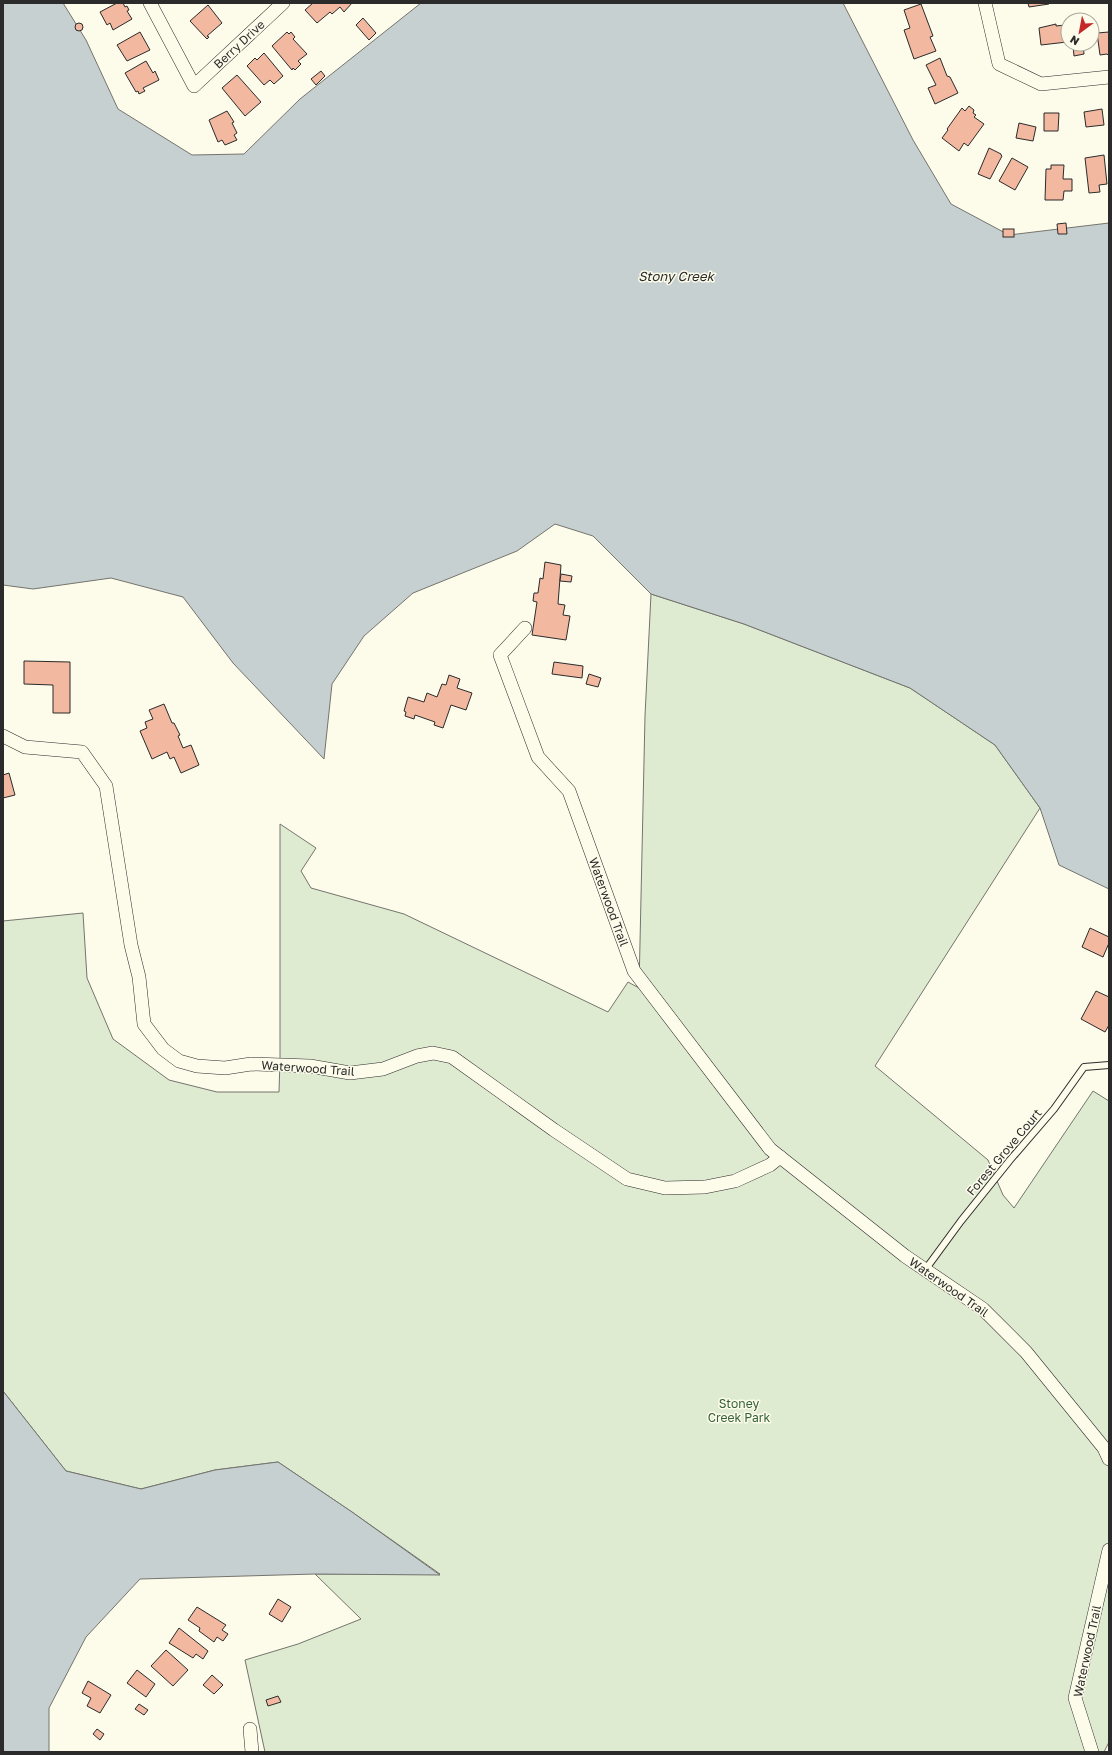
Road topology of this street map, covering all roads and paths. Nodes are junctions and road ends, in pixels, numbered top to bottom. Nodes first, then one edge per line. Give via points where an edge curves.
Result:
1 (150, 3) edge
2 (284, 3) edge
3 (985, 3) edge
4 (1109, 77) edge
5 (525, 628) dead end
6 (3, 736) edge
7 (1109, 1065) edge
8 (780, 1157) junction
9 (925, 1270) junction
10 (1109, 1459) edge
11 (1109, 1550) edge
12 (250, 1729) dead end
13 (252, 1752) edge
14 (1092, 1752) edge

1 - 2 street, Berry Drive via 194,86
3 - 4 street via 999,64 1041,84
5 - 8 street, Waterwood Trail via 500,655 538,757 569,791 634,971 770,1149
6 - 8 street, Waterwood Trail via 25,747 82,752 106,786 131,945 139,977 144,1024 163,1049 179,1061 197,1066 225,1068 251,1064 310,1066 350,1073 383,1069 417,1056 433,1053 452,1057 554,1130 627,1178 665,1188 705,1188 735,1181 770,1165
7 - 9 lane, Forest Grove Court via 1084,1068 1054,1109 961,1221
8 - 9 street, Waterwood Trail
9 - 10 street, Waterwood Trail via 983,1308 1026,1352 1104,1448
11 - 14 street, Waterwood Trail via 1075,1698
12 - 13 street

